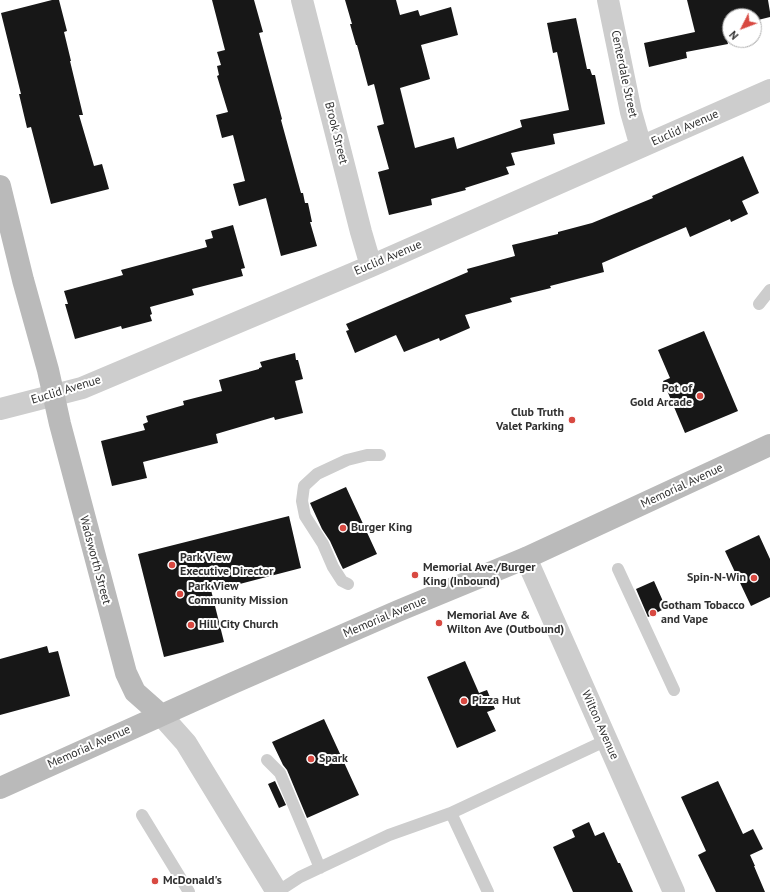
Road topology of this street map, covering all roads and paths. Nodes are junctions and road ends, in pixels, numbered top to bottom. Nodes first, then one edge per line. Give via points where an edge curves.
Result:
1 (302, 0) edge
2 (608, 0) edge
3 (770, 90) edge
4 (641, 147) junction
5 (0, 186) edge
6 (371, 266) junction
7 (770, 290) edge
8 (759, 304) dead end
9 (53, 396) junction
10 (0, 409) edge
11 (770, 445) edge
12 (380, 455) dead end
13 (526, 558) junction
14 (618, 569) dead end
15 (348, 584) dead end
16 (674, 690) dead end
17 (161, 715) junction
18 (607, 740) junction
19 (267, 760) dead end
20 (0, 788) edge
21 (451, 813) junction
22 (142, 815) dead end
23 (320, 868) junction
24 (189, 892) edge
25 (277, 892) edge
26 (488, 892) edge
27 (674, 892) edge

1 - 6 street, Brook Street
2 - 4 street, Centerdale Street via 631,112
3 - 4 street, Euclid Avenue
4 - 6 street, Euclid Avenue
5 - 9 main road, Wadsworth Street
6 - 9 street, Euclid Avenue via 82,388
7 - 8 lane
9 - 10 street, Euclid Avenue
9 - 17 main road, Wadsworth Street via 126,673 136,692
11 - 13 main road, Memorial Avenue
12 - 15 lane via 347,460 317,474 304,486 302,501 305,516 323,544 333,567 342,581
13 - 17 main road, Memorial Avenue
13 - 18 street, Wilton Avenue
14 - 16 lane
17 - 20 main road, Memorial Avenue
17 - 25 street, Wadsworth Street via 186,743
18 - 21 lane
18 - 27 street, Wilton Avenue
19 - 23 lane via 280,773
21 - 23 lane via 389,835
21 - 26 lane
22 - 24 lane
23 - 25 lane

